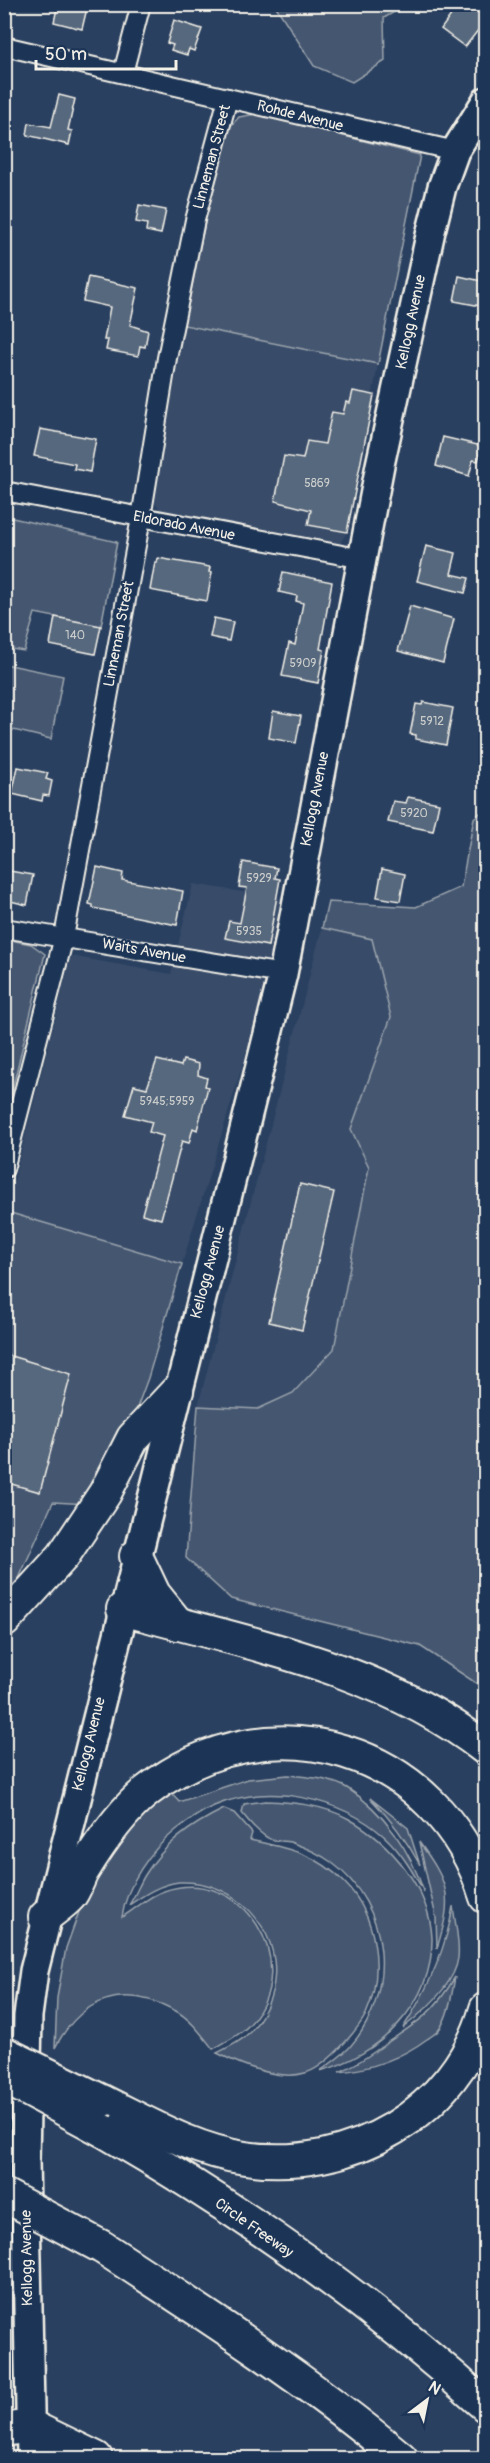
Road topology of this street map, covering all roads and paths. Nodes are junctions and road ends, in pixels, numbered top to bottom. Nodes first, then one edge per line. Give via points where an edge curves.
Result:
1 (141, 4) edge
2 (4, 46) edge
3 (123, 73) junction
4 (228, 98) junction
5 (486, 100) edge
6 (455, 151) junction
7 (4, 491) edge
8 (141, 518) junction
9 (363, 559) junction
10 (4, 928) edge
11 (64, 937) junction
12 (283, 974) junction
13 (4, 1169) edge
14 (177, 1390) junction
15 (136, 1556) junction
16 (123, 1609) junction
17 (4, 1622) edge
18 (178, 1624) junction
19 (486, 1749) edge
20 (486, 1896) edge
21 (45, 1917) junction
22 (486, 2009) edge
23 (4, 2053) edge
24 (4, 2077) edge
25 (103, 2116) junction
26 (4, 2195) edge
27 (486, 2406) edge
28 (17, 2428) edge
29 (31, 2458) edge
30 (96, 2458) edge
31 (401, 2458) edge

1 - 3 street
2 - 3 street, Rohde Avenue
3 - 4 street, Rohde Avenue
4 - 6 street, Rohde Avenue
4 - 8 street, Linneman Street via 190,243
5 - 6 main road, Kellogg Avenue
6 - 9 main road, Kellogg Avenue via 431,231
7 - 8 street, Eldorado Avenue
8 - 9 street, Eldorado Avenue
8 - 11 street, Linneman Street
9 - 12 main road, Kellogg Avenue
10 - 11 street, Waits Avenue
11 - 12 street, Waits Avenue
11 - 13 street, Linneman Street
12 - 14 main road, Kellogg Avenue
14 - 15 main road, Kellogg Avenue
14 - 17 highway via 133,1438 105,1493 63,1556
15 - 16 main road, Kellogg Avenue
15 - 18 highway via 154,1594
16 - 18 highway
16 - 21 main road, Kellogg Avenue
18 - 19 highway via 361,1678 440,1717
20 - 21 highway via 478,1873 453,1830 439,1811 400,1777 376,1763 332,1747 305,1742 257,1743 186,1765 145,1792 95,1853 70,1896
21 - 28 main road, Kellogg Avenue via 28,2016
22 - 25 highway via 473,2044 421,2111 380,2137 332,2156 304,2161 243,2158
23 - 25 highway, bridge
24 - 25 highway, Circle Freeway, bridge
25 - 27 highway, Circle Freeway via 163,2166 365,2306
26 - 31 highway, bridge via 102,2247 243,2338 347,2413
28 - 29 main road, Kellogg Avenue
28 - 30 highway

